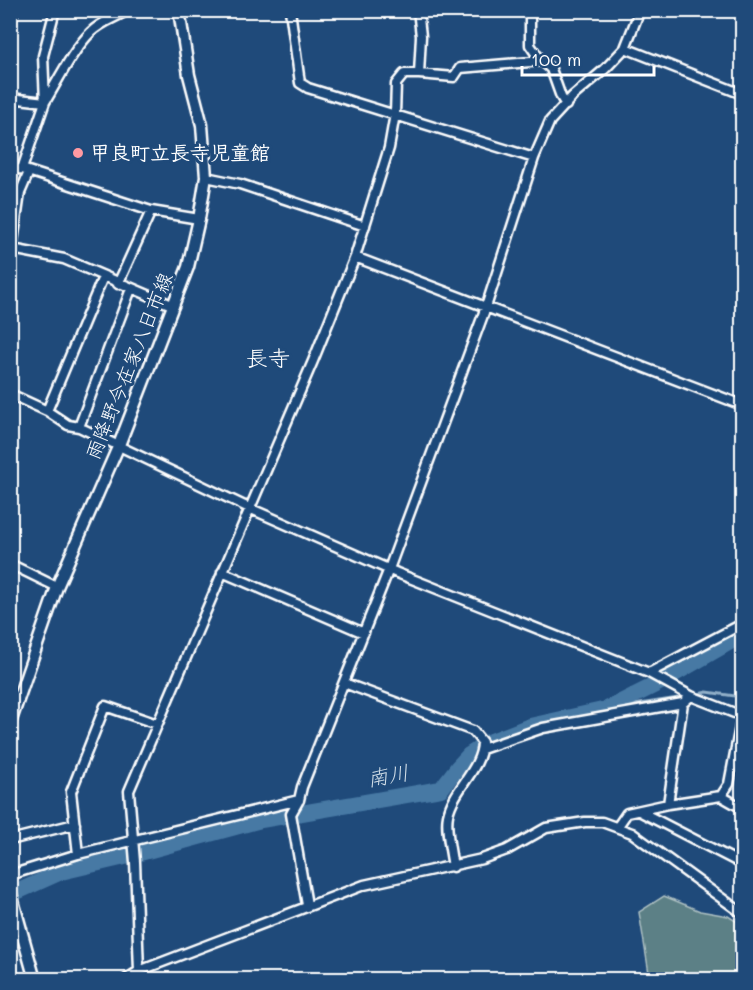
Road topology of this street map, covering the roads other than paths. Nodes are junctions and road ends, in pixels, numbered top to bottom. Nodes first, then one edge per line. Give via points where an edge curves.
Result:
1 (14, 10) edge
2 (55, 10) edge
3 (128, 10) edge
4 (179, 10) edge
5 (290, 10) edge
6 (418, 10) edge
7 (530, 10) edge
8 (640, 10) edge
9 (10, 21) edge
10 (625, 48) junction
11 (542, 61) junction
12 (419, 74) junction
13 (742, 94) edge
14 (10, 98) edge
15 (45, 102) junction
16 (566, 105) junction
17 (395, 114) junction
18 (534, 158) junction
19 (10, 170) edge
20 (25, 171) junction
21 (206, 177) junction
22 (151, 211) junction
23 (199, 219) junction
24 (365, 226) junction
25 (12, 249) junction
26 (355, 257) junction
27 (10, 270) edge
28 (103, 277) junction
29 (118, 284) junction
30 (131, 289) junction
31 (174, 306) junction
32 (486, 307) junction
33 (10, 394) edge
34 (742, 405) edge
35 (47, 411) junction
36 (79, 427) junction
37 (119, 445) junction
38 (249, 508) junction
39 (10, 569) edge
40 (389, 569) junction
41 (222, 572) junction
42 (57, 587) junction
43 (742, 624) edge
44 (364, 633) junction
45 (649, 673) junction
46 (344, 683) junction
47 (691, 696) junction
48 (682, 703) junction
49 (742, 716) edge
50 (10, 723) edge
51 (157, 724) junction
52 (482, 749) junction
53 (721, 796) junction
54 (299, 800) junction
55 (668, 804) junction
56 (742, 808) edge
57 (639, 810) junction
58 (75, 824) junction
59 (618, 826) junction
60 (10, 840) edge
61 (133, 841) junction
62 (78, 854) junction
63 (742, 864) edge
64 (453, 867) junction
65 (10, 874) edge
66 (10, 890) edge
67 (307, 905) junction
68 (742, 913) edge
69 (139, 971) junction
70 (35, 980) edge
71 (125, 980) edge

1 - 9 street
2 - 15 street via 43,56
3 - 15 street via 92,31
4 - 21 main road, 雨降野今在家八日市線 via 189,75 202,124
5 - 17 street via 300,83
6 - 12 street
7 - 11 street via 530,45
8 - 10 street
10 - 13 street
10 - 16 street
11 - 12 street via 460,68 454,77
11 - 16 street via 551,69
12 - 17 street via 405,74 396,84
14 - 15 street
15 - 20 street
16 - 18 street via 550,121
17 - 18 street
17 - 24 street via 389,148
18 - 32 street
19 - 20 street
20 - 22 street
20 - 25 street
21 - 23 main road, 雨降野今在家八日市線
21 - 24 street via 240,184
22 - 23 street
22 - 29 street
23 - 31 main road, 雨降野今在家八日市線
24 - 26 street
25 - 27 street
25 - 28 street via 64,259
26 - 32 street
26 - 38 street
28 - 29 street
28 - 35 street
29 - 30 street
30 - 31 street
30 - 36 street
31 - 37 main road, 雨降野今在家八日市線
32 - 34 street
32 - 40 street
33 - 35 street
35 - 36 street via 68,425
36 - 37 street
37 - 38 street
37 - 42 main road, 雨降野今在家八日市線
38 - 40 street
38 - 41 street
39 - 42 street via 12,565
40 - 44 street
40 - 45 street
41 - 44 street
41 - 51 street
42 - 50 main road, 雨降野今在家八日市線
43 - 45 street
44 - 46 street
45 - 47 street
46 - 52 street via 473,731 482,742
46 - 54 street
47 - 48 street
47 - 49 street
48 - 52 street via 543,728
48 - 55 street
49 - 53 street via 729,784
51 - 58 street via 105,706 72,792
51 - 61 street via 129,791
52 - 64 street via 447,816
53 - 55 street
53 - 56 street
54 - 61 street
54 - 67 street via 291,814
55 - 57 street
57 - 59 street via 627,813
57 - 63 street
58 - 60 street
58 - 62 street
59 - 64 street via 602,822 555,825 507,850
59 - 68 street
61 - 62 street
61 - 69 street
62 - 65 street
64 - 67 street via 364,885
66 - 70 main road
67 - 69 street
69 - 71 street

